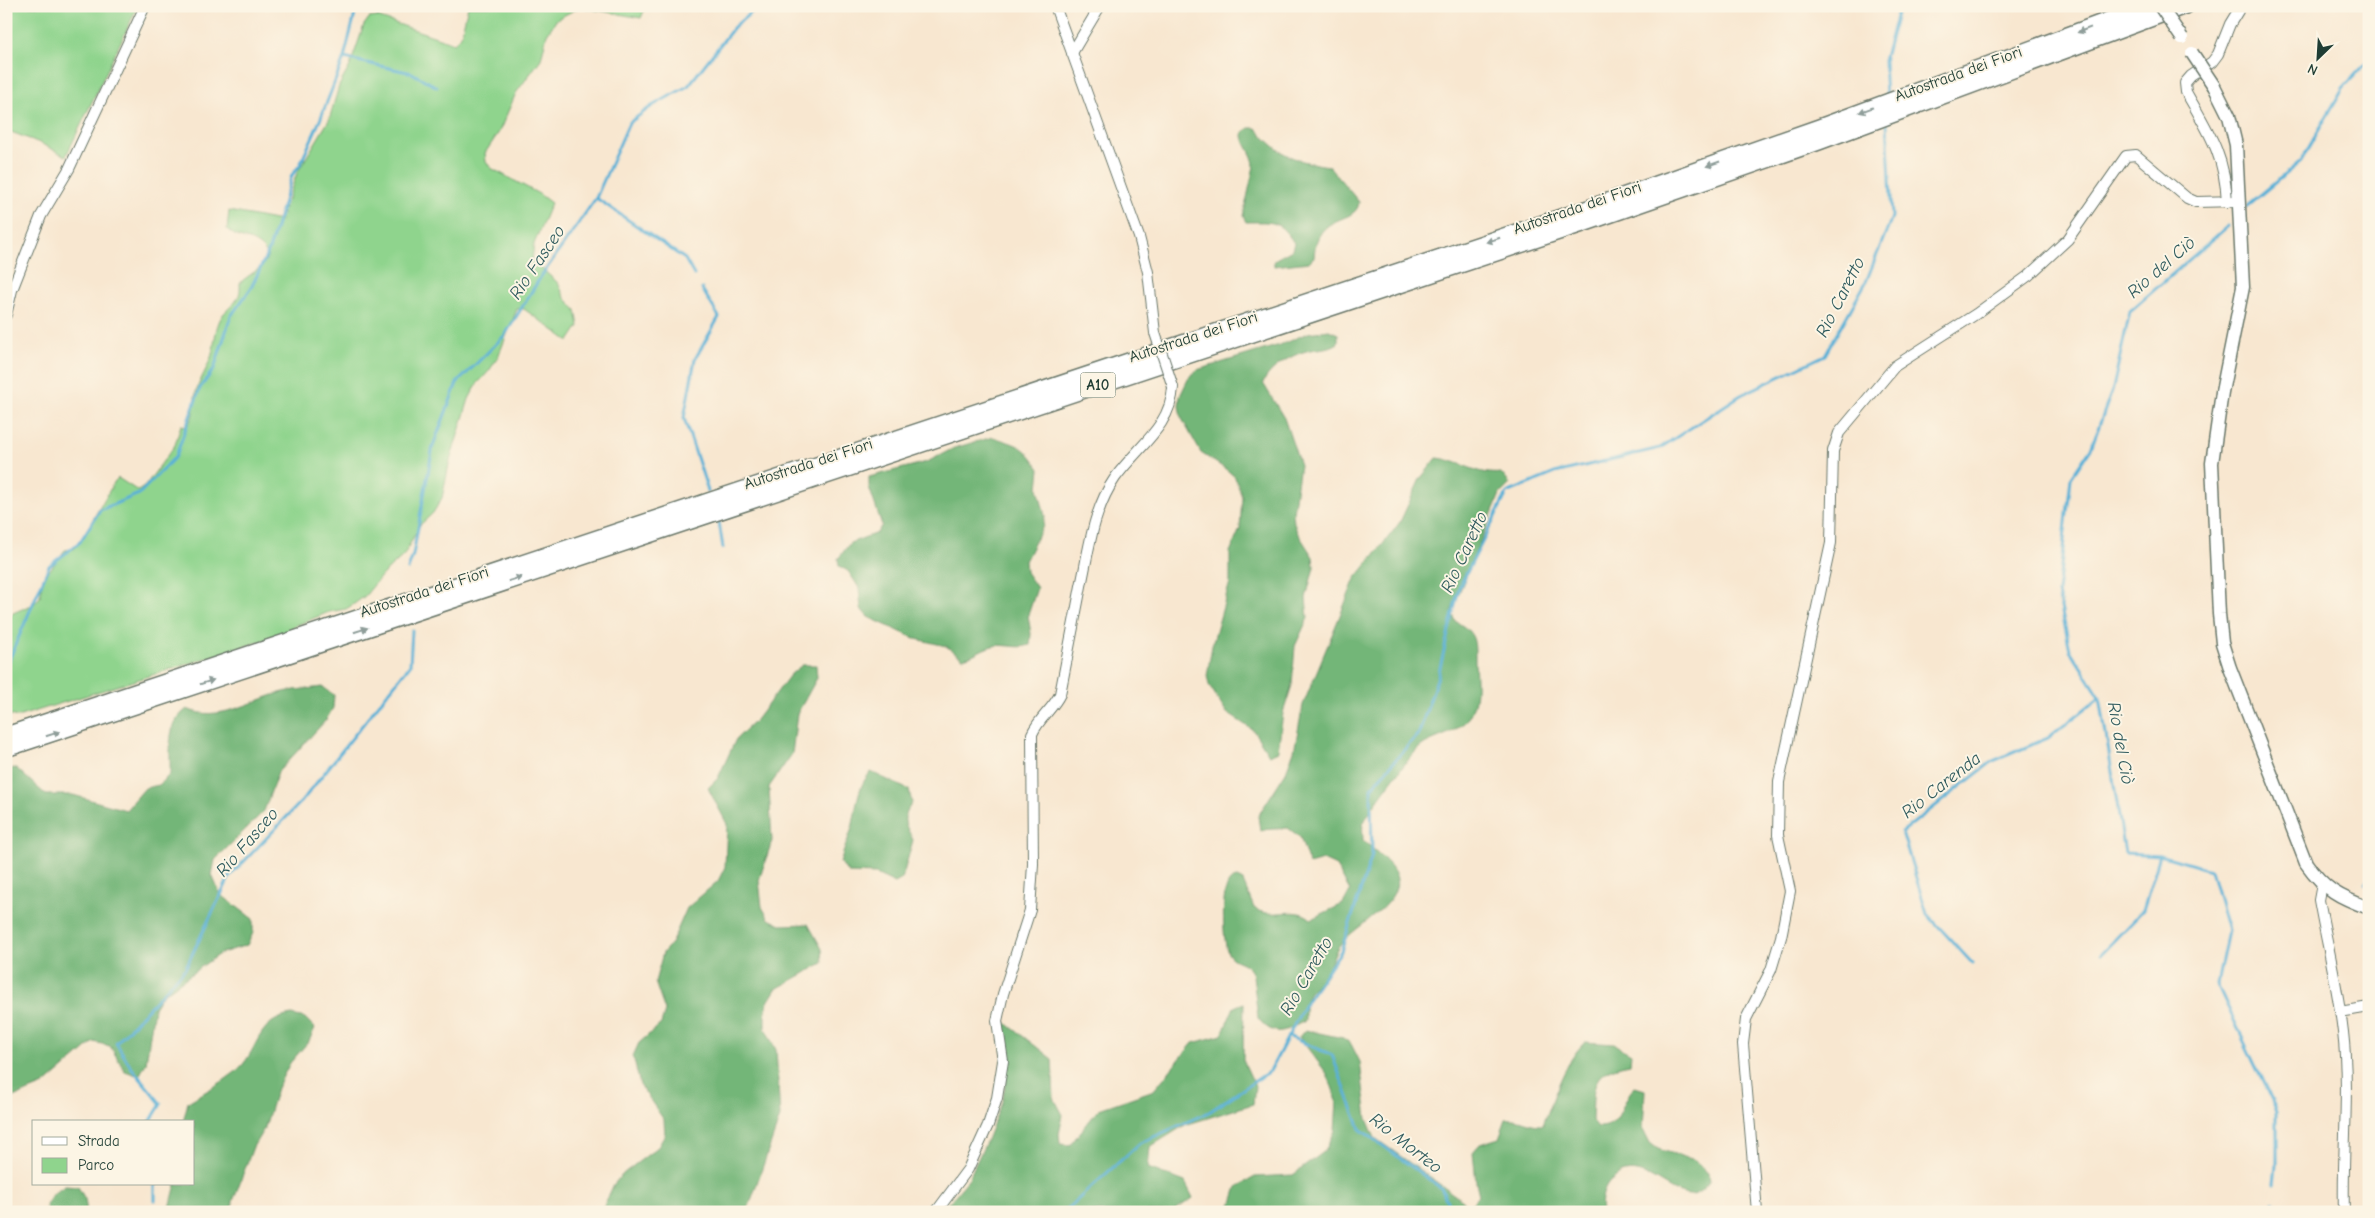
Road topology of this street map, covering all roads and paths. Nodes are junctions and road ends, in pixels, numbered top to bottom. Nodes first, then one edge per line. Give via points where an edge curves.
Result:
1 (145, 6) edge
2 (1055, 6) edge
3 (1100, 6) edge
4 (2146, 6) edge
5 (2160, 6) edge
6 (2186, 6) edge
7 (2241, 6) edge
8 (1072, 53) junction
9 (2233, 202) junction
10 (9, 294) edge
11 (6, 315) edge
12 (6, 735) edge
13 (6, 749) edge
14 (2322, 884) junction
15 (2369, 908) edge
16 (2369, 1007) edge
17 (2340, 1012) junction
18 (936, 1212) edge
19 (1757, 1212) edge
20 (2344, 1212) edge

1 - 10 street via 69,169 41,216
2 - 8 street
3 - 8 street
4 -> 12 highway, Autostrada dei Fiori / A10 via 1828,124 1588,208
5 - 9 main road, bridge via 2214,86 2233,128 2236,145
13 -> 6 highway, Autostrada dei Fiori / A10 via 1589,222 1999,77
7 - 9 street via 2218,54 2185,82 2186,92 2215,143
8 - 18 street, bridge via 1139,237 1148,272 1154,333 1173,387 1172,398 1167,414 1155,432 1115,478 1095,518 1060,694 1032,734 1030,910 997,1021 1003,1061 997,1098 968,1169
9 - 14 main road via 2243,287 2212,463 2222,643 2306,864
9 - 19 street via 2196,202 2136,155 2126,156 2068,239 2028,276 1895,366 1839,433 1833,451 1831,543 1779,782 1778,836 1790,891 1773,962 1746,1019 1743,1044
10 - 11 street
14 - 15 main road via 2336,895
14 - 17 street via 2320,900
16 - 17 street
17 - 20 street via 2346,1104 2342,1168

